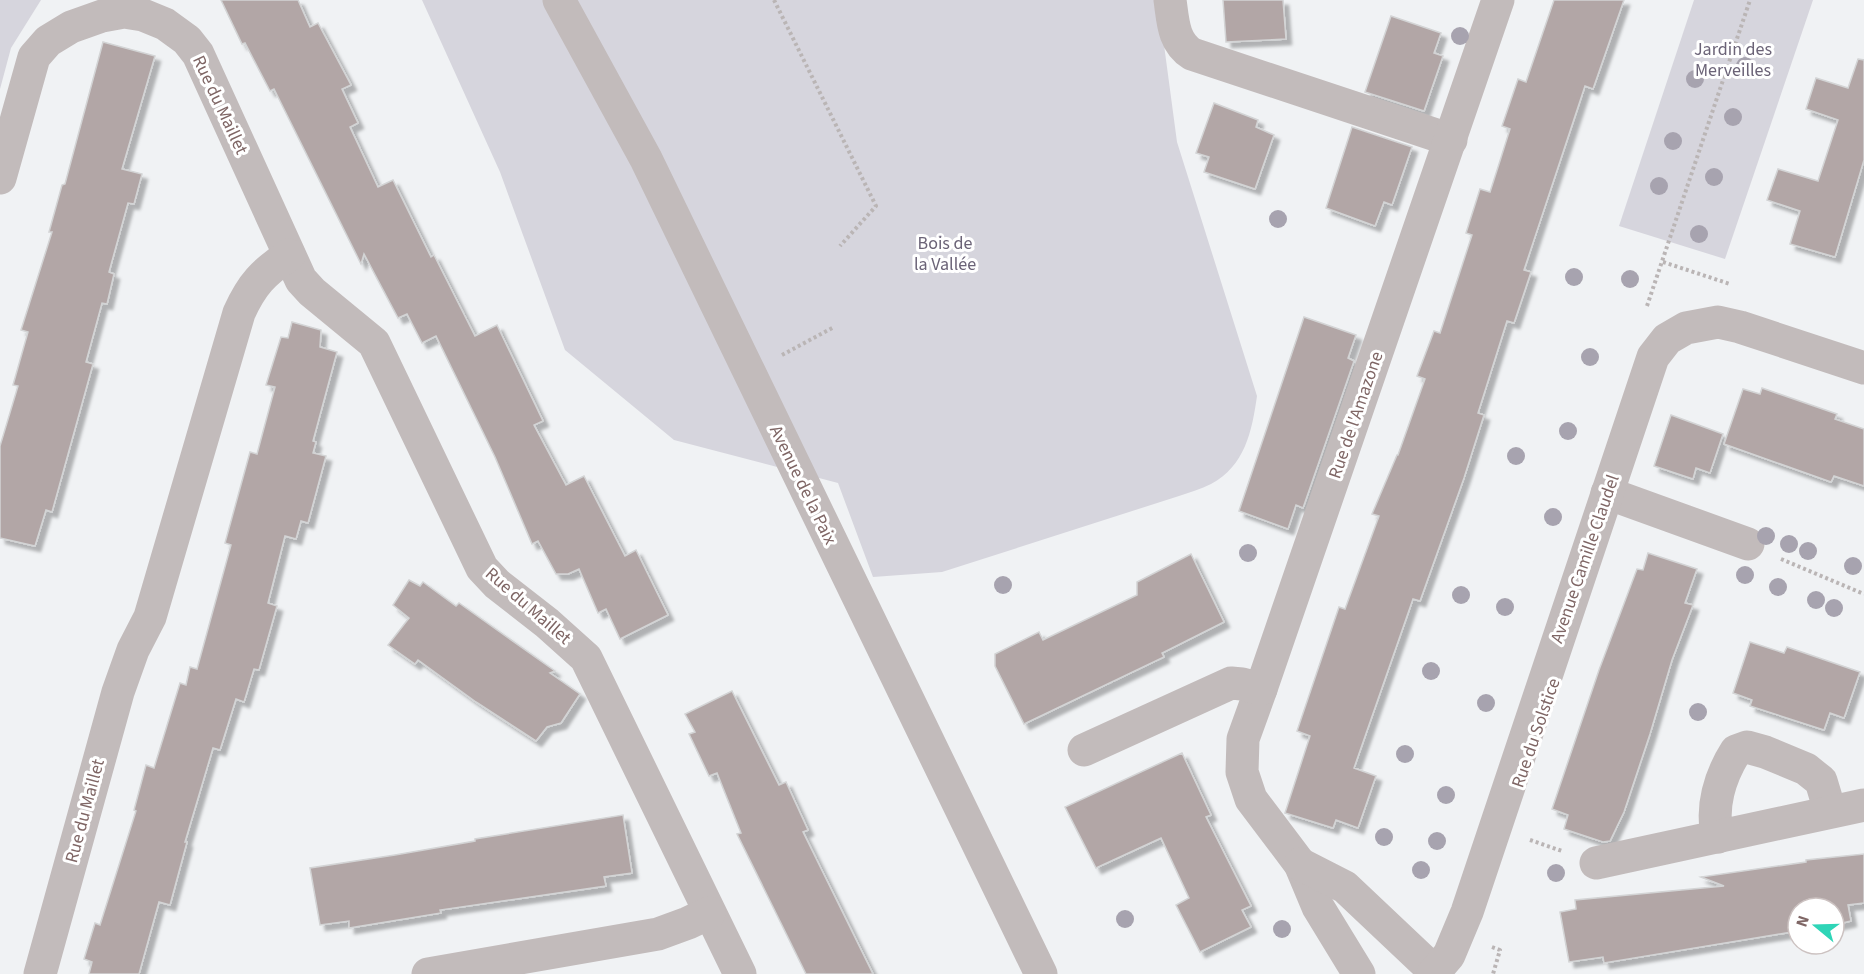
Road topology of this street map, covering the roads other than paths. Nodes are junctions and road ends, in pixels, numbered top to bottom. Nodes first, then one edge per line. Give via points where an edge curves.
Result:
1 (559, 0) edge
2 (1170, 0) edge
3 (1498, 0) edge
4 (1451, 140) junction
5 (0, 178) edge
6 (289, 255) junction
7 (1863, 363) edge
8 (1607, 493) junction
9 (1748, 544) road end
10 (1262, 689) junction
11 (1084, 750) dead end
12 (1864, 805) edge
13 (1830, 811) junction
14 (1718, 837) junction
15 (1596, 863) road end
16 (1300, 864) junction
17 (709, 913) junction
18 (1434, 973) edge
19 (40, 974) edge
20 (428, 974) edge
21 (740, 974) edge
22 (1041, 974) edge
23 (1359, 974) edge

1 - 22 street, Avenue de la Paix via 646,159
2 - 4 street via 1176,36 1192,54
3 - 4 street, Rue de l'Amazone
4 - 10 street, Rue de l'Amazone
5 - 6 street, Rue du Maillet via 34,57 48,41 71,27 102,16 124,12 143,15 165,24 198,54
6 - 17 street, Rue du Maillet via 312,292 374,343 482,568 586,658
6 - 19 street, Rue du Maillet via 256,281 239,313 150,617 118,692
7 - 8 street, Avenue Camille Claudel via 1718,322 1686,328 1667,339 1653,357
8 - 9 street
8 - 18 street, Avenue Camille Claudel via 1467,912 1449,955
10 - 11 street via 1231,683
10 - 16 street, Rue de l'Amazone via 1244,739 1242,772 1251,799
12 - 13 street
13 - 14 street
13 - 14 street via 1821,781 1806,769 1747,747 1736,751 1720,785 1714,809
14 - 15 street
16 - 18 street via 1345,887
16 - 23 street, Rue de l'Amazone via 1318,908
17 - 20 street via 658,934
17 - 21 street, Rue du Maillet

